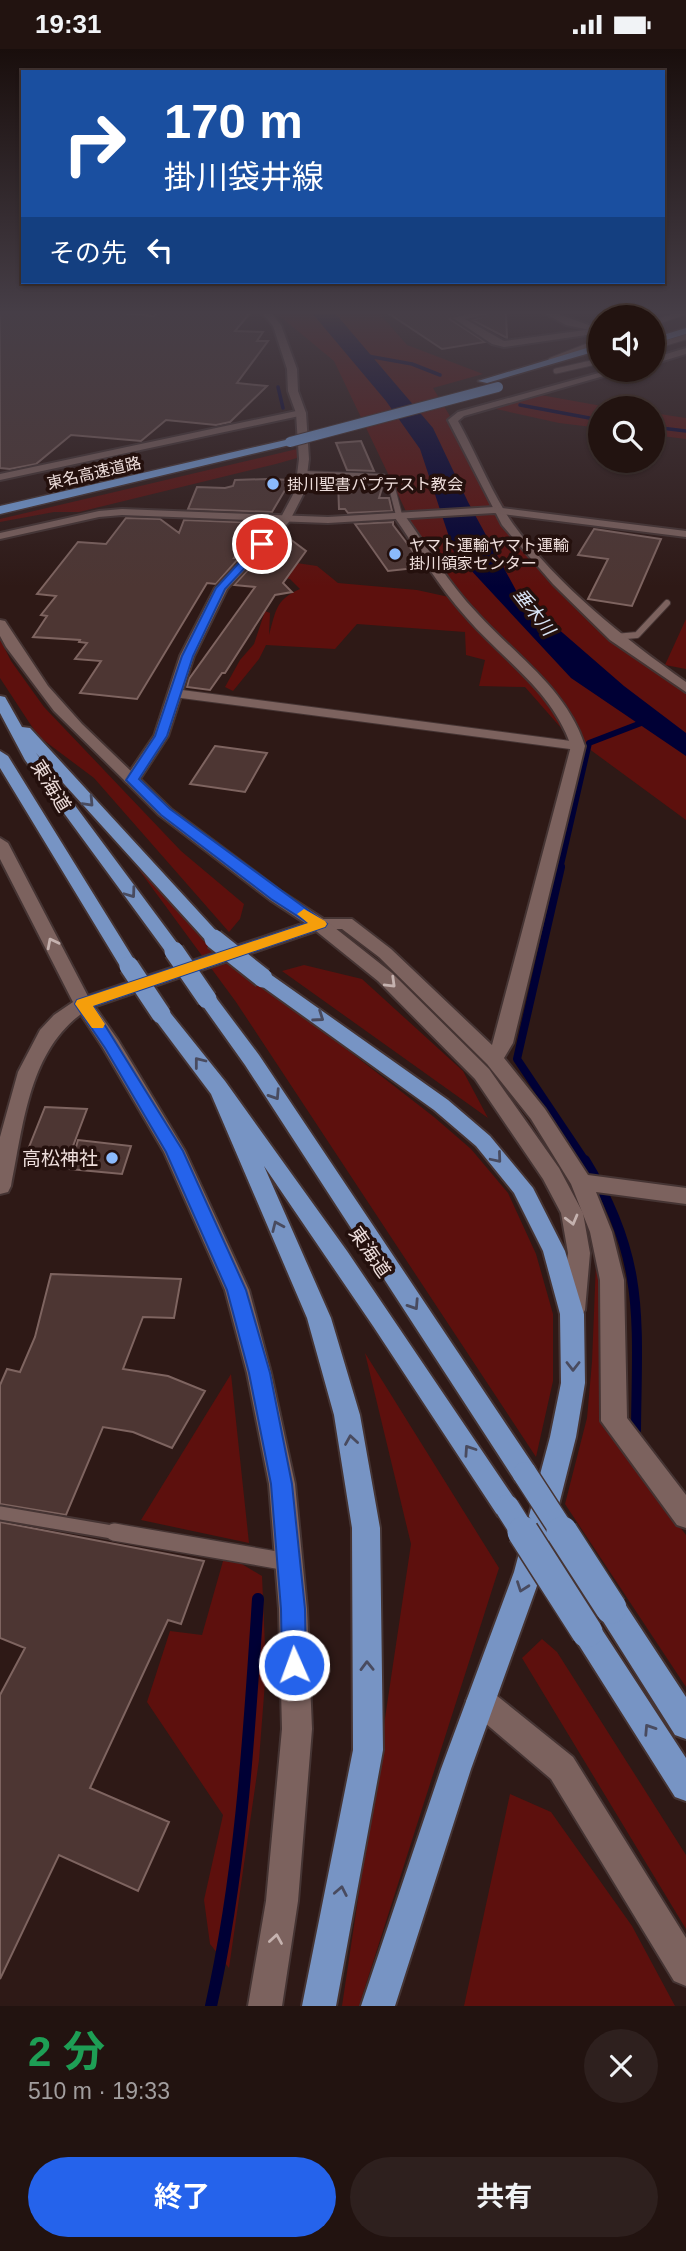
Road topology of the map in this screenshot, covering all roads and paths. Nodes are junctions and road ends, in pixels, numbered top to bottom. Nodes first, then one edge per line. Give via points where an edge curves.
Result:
1 (298, 404) edge
2 (403, 404) edge
3 (426, 404) edge
4 (496, 404) edge
5 (301, 413) junction
6 (290, 437) junction
7 (304, 474) junction
8 (0, 477) edge
9 (0, 506) edge
10 (498, 510) junction
11 (406, 515) junction
12 (285, 520) junction
13 (686, 534) edge
14 (0, 536) edge
15 (667, 603) dead end
16 (0, 625) edge
17 (615, 637) junction
18 (666, 675) junction
19 (686, 678) edge
20 (686, 688) edge
21 (174, 693) junction
22 (0, 700) edge
23 (9, 716) junction
24 (578, 746) junction
25 (0, 756) edge
26 (132, 780) junction
27 (0, 843) edge
28 (319, 924) junction
29 (83, 1004) junction
30 (494, 1059) junction
31 (218, 1086) junction
32 (581, 1182) junction
33 (0, 1186) edge
34 (686, 1196) edge
35 (572, 1314) junction
36 (0, 1513) edge
37 (686, 1516) edge
38 (288, 1562) junction
39 (481, 1701) junction
40 (686, 1724) edge
41 (686, 1786) edge
42 (686, 1969) edge
43 (265, 2006) edge
44 (318, 2006) edge
45 (378, 2006) edge

1 - 5 street
2 - 6 highway, 東名高速道路
3 - 6 highway, 東名高速道路, bridge
4 - 10 street via 453,420
5 - 7 street
5 - 8 street
6 - 9 highway, 東名高速道路
7 - 11 lane via 383,477
7 - 12 street
10 - 11 street
10 - 13 street
10 - 17 street via 557,581
11 - 12 street
11 - 24 street via 471,615 559,705 574,729
12 - 14 street via 122,512
12 - 21 street via 221,588
15 - 17 lane via 637,635
16 - 26 street via 50,701
17 - 18 street
18 - 19 street
18 - 20 street
21 - 24 lane
21 - 26 street via 161,736
22 - 23 highway, 東海道
23 -> 35 highway, bridge via 214,939 441,1105 483,1141 522,1188 554,1251
23 -> 40 highway, 東海道, bridge via 33,760 252,1060
24 - 30 street via 503,1043
31 -> 25 highway, 東海道, bridge via 129,966
26 - 28 street via 185,827
29 -> 27 street
28 - 29 street
28 - 30 street via 346,923 385,953
28 -> 35 street via 385,977 482,1075 551,1174 572,1213 579,1253
29 - 33 street via 63,1016 43,1041 24,1087
29 - 38 street via 174,1151 237,1290 282,1484
30 - 32 street via 538,1114
41 -> 31 highway, 東海道, bridge via 352,1274
44 -> 31 highway via 368,1750 366,1528 347,1415 319,1318
32 - 34 street
32 - 37 street via 601,1233 612,1280 614,1421
35 -> 39 highway via 573,1383 563,1437 528,1572
36 - 38 lane
43 -> 38 street via 282,1901 296,1729
39 - 42 street via 562,1767
39 - 45 highway

